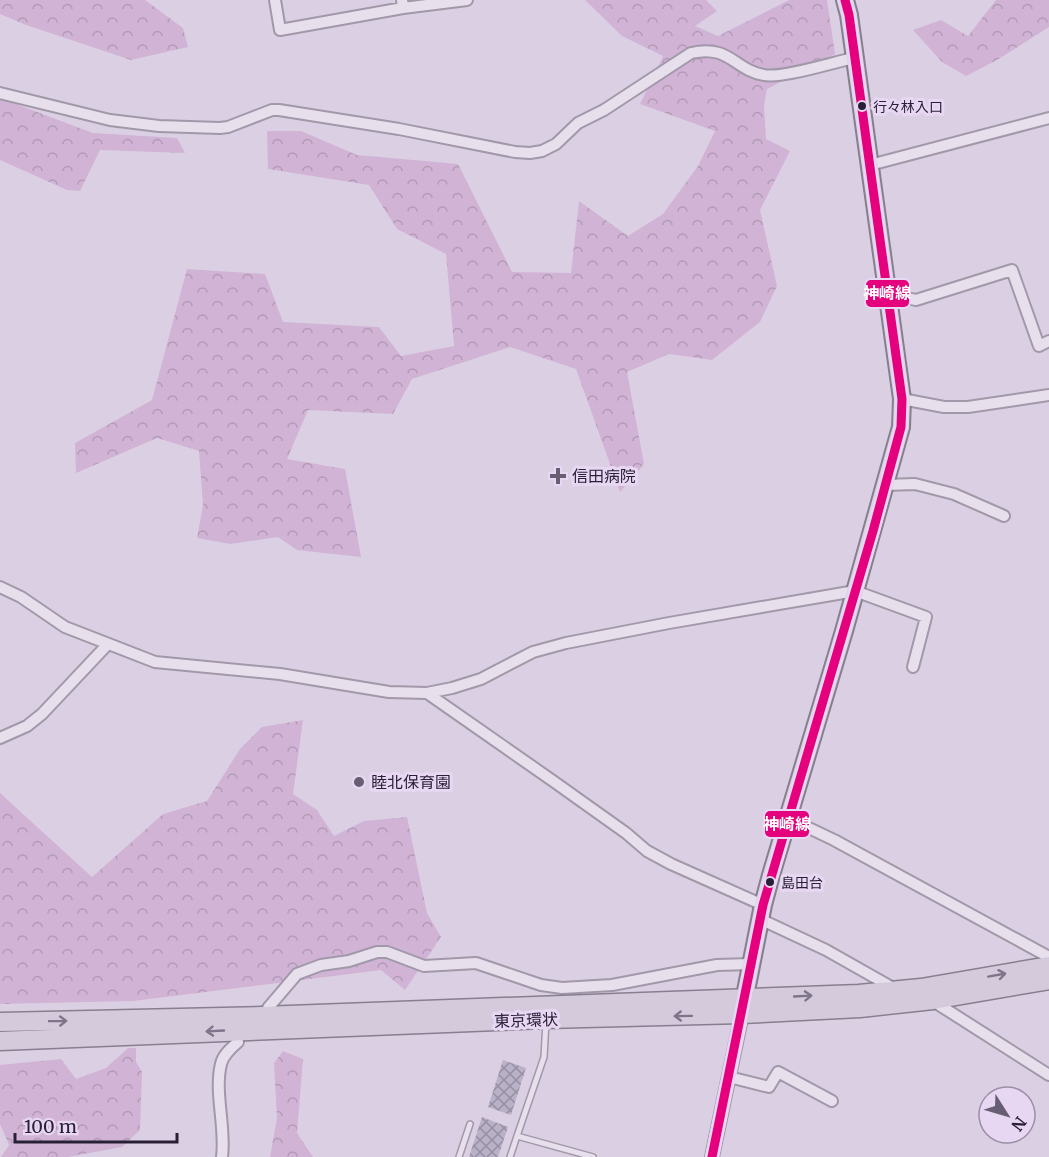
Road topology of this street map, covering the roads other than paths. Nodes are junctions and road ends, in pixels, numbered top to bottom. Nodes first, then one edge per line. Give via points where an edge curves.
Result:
1 (275, 0) edge
2 (467, 0) edge
3 (845, 0) edge
4 (402, 4) edge
5 (855, 58) junction
6 (0, 93) edge
7 (1049, 118) edge
8 (870, 165) junction
9 (887, 294) junction
10 (1049, 341) edge
11 (1049, 395) edge
12 (902, 399) junction
13 (886, 485) junction
14 (1004, 516) dead end
15 (0, 587) edge
16 (855, 591) junction
17 (108, 644) junction
18 (913, 667) dead end
19 (427, 693) junction
20 (0, 738) edge
21 (788, 818) junction
22 (762, 912) junction
23 (1049, 957) edge
24 (751, 964) junction
25 (1049, 966) edge
26 (1049, 980) edge
27 (896, 990) junction
28 (933, 1000) junction
29 (743, 1007) junction
30 (268, 1008) dead end
31 (546, 1019) junction
32 (0, 1022) edge
33 (0, 1041) edge
34 (238, 1042) dead end
35 (1049, 1075) edge
36 (729, 1077) junction
37 (832, 1101) dead end
38 (470, 1124) dead end
39 (517, 1136) junction
40 (580, 1155) edge
41 (222, 1157) edge
42 (459, 1157) edge
43 (510, 1157) edge
44 (593, 1157) edge
45 (712, 1157) edge

1 - 4 street via 280,30
2 - 4 street
3 - 5 main road
5 - 6 street via 770,76 715,51 691,53 578,123 556,144 530,153 279,110 220,128 136,124
5 - 8 main road
7 - 8 street
8 - 9 main road
9 - 10 street via 916,300 1012,270 1040,346
9 - 12 main road
11 - 12 street via 968,407
12 - 13 main road via 899,439
13 - 14 street via 915,484 954,494
13 - 16 main road
15 - 17 street via 65,627
16 - 18 street via 926,617
16 - 19 street via 566,643 533,652 481,679
16 - 21 main road
17 - 19 street via 155,662 280,675 389,692
17 - 20 street via 42,714
19 - 22 street via 647,851 731,892
21 - 22 main road
21 - 23 street
22 - 24 main road
22 - 27 street
24 - 29 main road
24 - 30 street via 717,964 612,985 562,988 476,963 424,966 377,952 297,974
27 -> 25 highway, 東京環状
26 - 28 highway, 東京環状
27 - 28 street
29 -> 27 highway, 東京環状
28 - 29 highway, 東京環状 via 860,1008
28 - 35 street
29 -> 31 highway, 東京環状
32 -> 29 highway, 東京環状
29 - 36 street
31 -> 33 highway, 東京環状
31 - 39 lane via 544,1057
34 - 41 street via 221,1063
36 - 37 street via 770,1087 778,1072
36 - 45 street
38 - 42 lane
39 - 40 lane
39 - 43 lane
40 - 44 lane

